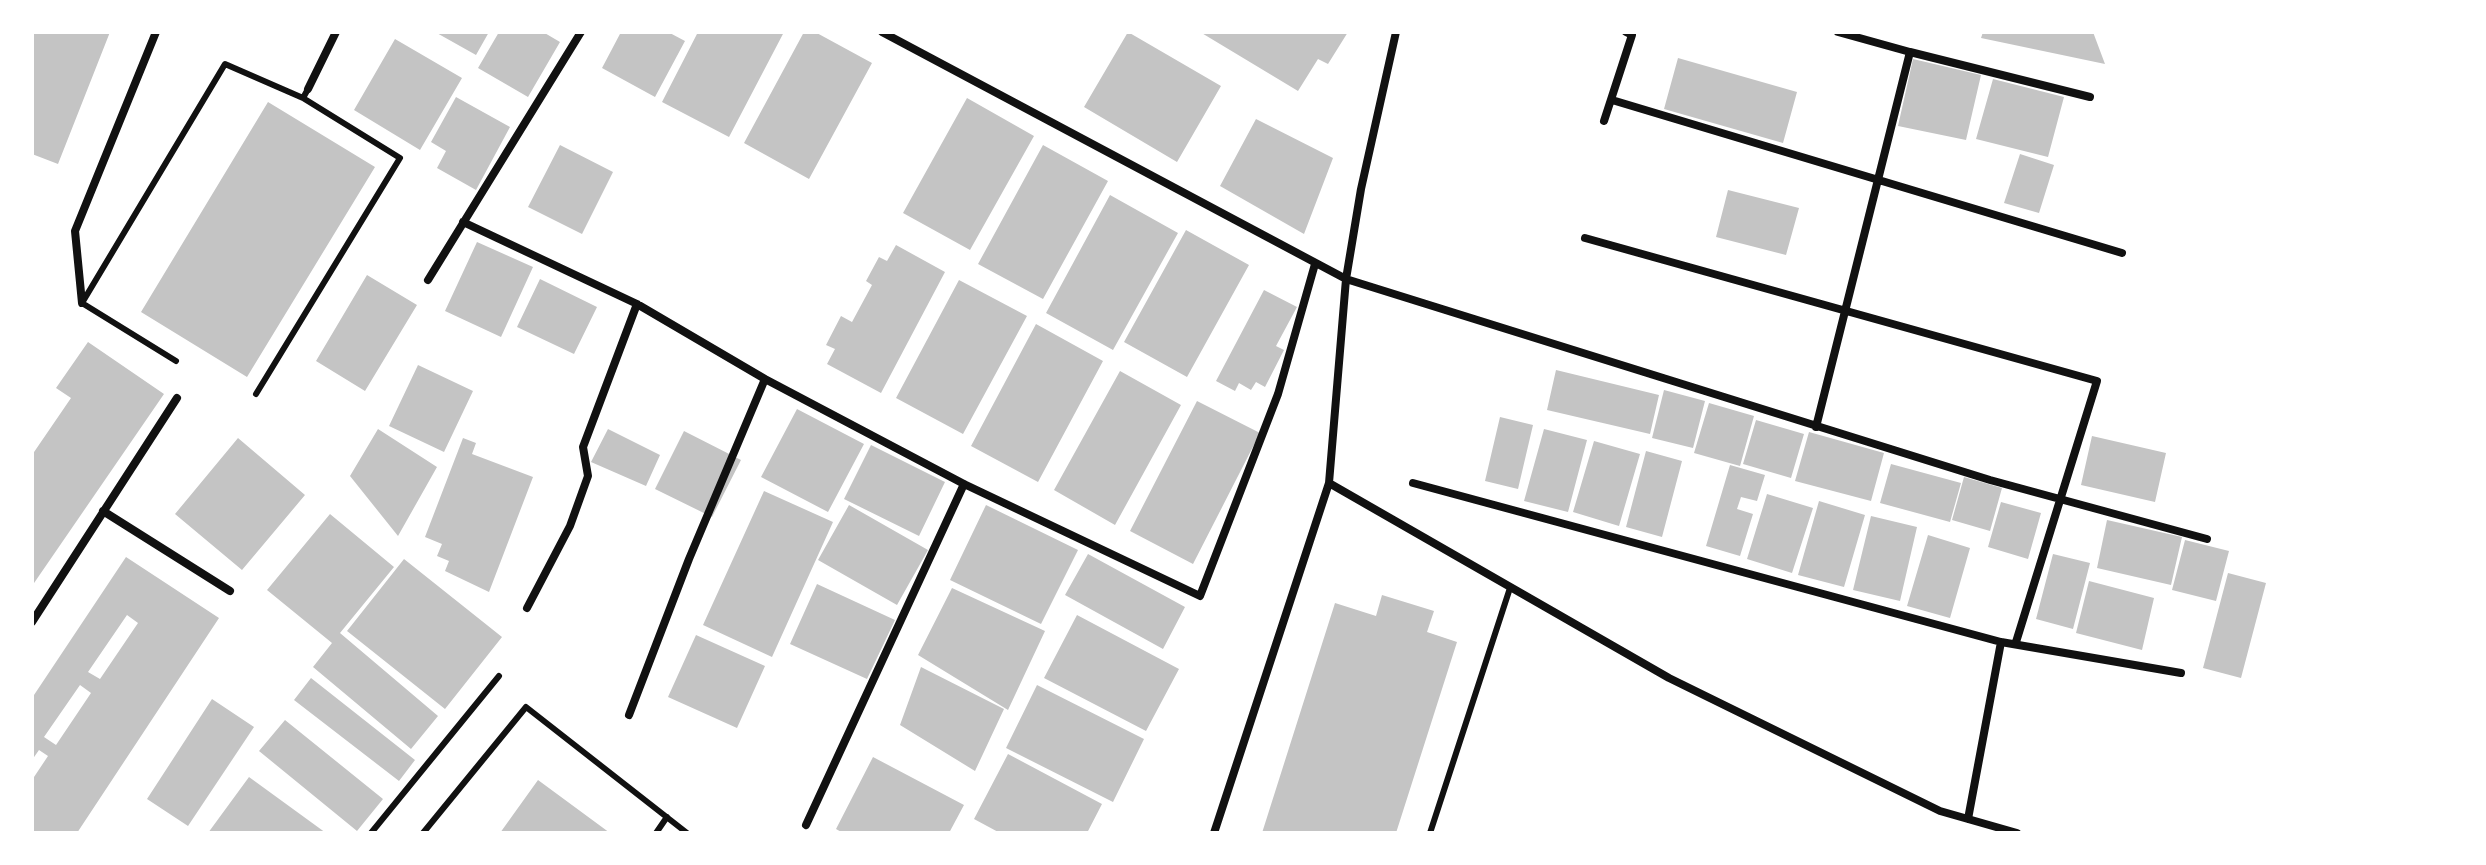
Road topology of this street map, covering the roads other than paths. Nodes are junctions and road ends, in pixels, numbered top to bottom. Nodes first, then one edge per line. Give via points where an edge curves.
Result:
1 (156, 32) edge
2 (336, 32) edge
3 (581, 32) edge
4 (882, 32) edge
5 (1396, 32) edge
6 (1626, 32) edge
7 (1838, 32) edge
8 (1910, 52) junction
9 (305, 94) junction
10 (2090, 97) dead end
11 (1612, 100) junction
12 (1604, 121) dead end
13 (1878, 180) junction
14 (463, 222) junction
15 (1585, 238) dead end
16 (2122, 253) dead end
17 (1315, 264) junction
18 (1346, 279) junction
19 (428, 280) dead end
20 (82, 303) junction
21 (637, 304) junction
22 (1845, 311) junction
23 (176, 361) dead end
24 (765, 379) junction
25 (256, 394) dead end
26 (177, 398) dead end
27 (1816, 427) junction
28 (1329, 483) junction
29 (1413, 483) dead end
30 (964, 484) junction
31 (2061, 500) junction
32 (103, 511) junction
33 (2207, 539) dead end
34 (1510, 588) junction
35 (230, 591) dead end
36 (527, 608) dead end
37 (32, 622) edge
38 (2001, 642) junction
39 (2016, 642) junction
40 (2181, 673) dead end
41 (499, 676) dead end
42 (629, 715) dead end
43 (667, 817) junction
44 (1968, 819) junction
45 (806, 825) dead end
46 (371, 833) edge
47 (423, 833) edge
48 (656, 833) edge
49 (687, 833) edge
50 (1214, 833) edge
51 (1430, 833) edge
52 (2017, 833) edge

1 - 20 street via 75,231
2 - 9 street
3 - 14 street
4 - 17 street
5 - 18 street
6 - 11 street via 1632,35
7 - 8 street
8 - 10 street
8 - 13 street
9 - 20 lane via 225,64
9 - 25 lane via 400,158
11 - 12 street
11 - 13 street
13 - 16 street
13 - 22 street
14 - 19 street
14 - 21 street
15 - 22 street
17 - 18 street
17 - 30 street via 1278,394 1200,596
18 - 27 street
18 - 28 street
20 - 23 lane
21 - 24 street
21 - 36 street via 583,447 588,476 570,526
22 - 27 street
22 - 31 street via 2097,381
24 - 30 street
24 - 42 street
26 - 32 street
27 - 31 street
28 - 34 street
28 - 50 street
29 - 38 street
30 - 45 street
31 - 33 street
31 - 39 street
32 - 35 street
32 - 37 street
34 - 44 street via 1669,678 1940,811
34 - 51 lane
38 - 39 street
38 - 44 street
39 - 40 street
41 - 46 lane
43 - 47 lane via 526,707
43 - 48 lane
43 - 49 lane
44 - 52 street

